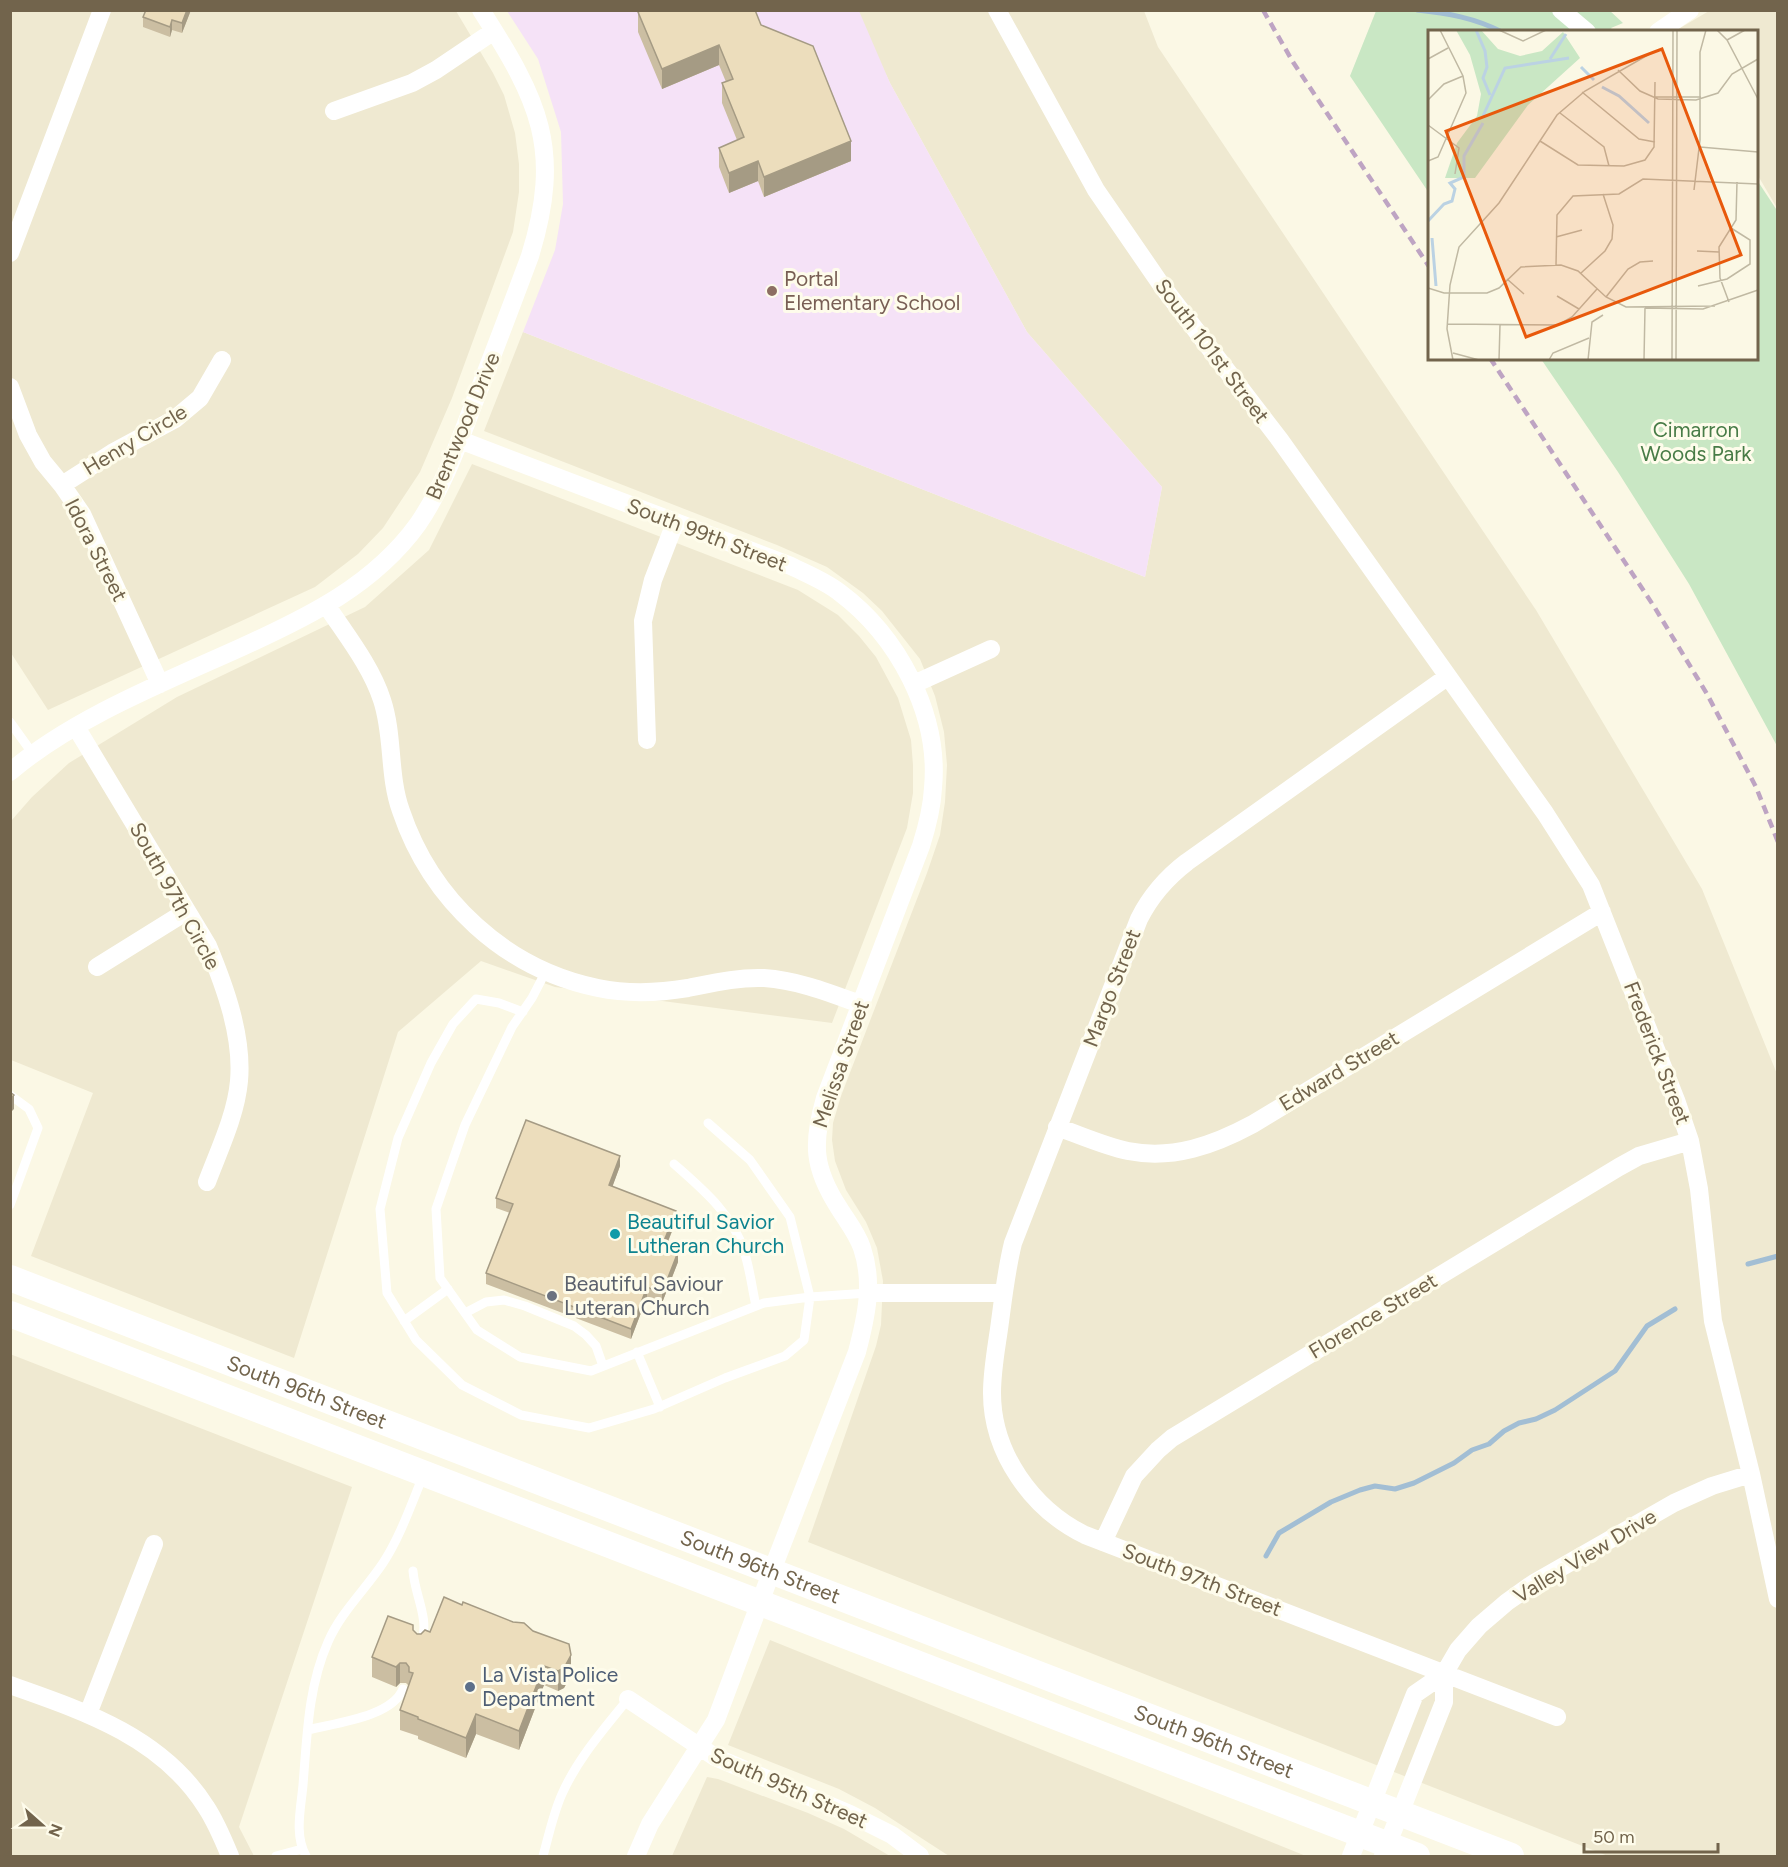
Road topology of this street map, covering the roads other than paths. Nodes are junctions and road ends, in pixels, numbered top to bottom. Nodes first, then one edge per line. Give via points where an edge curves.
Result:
1 (102, 10) edge
2 (481, 10) edge
3 (997, 10) edge
4 (1561, 10) edge
5 (1690, 10) edge
6 (1585, 30) edge
7 (1661, 30) edge
8 (494, 31) junction
9 (334, 111) dead end
10 (10, 253) edge
11 (222, 360) dead end
12 (10, 387) edge
13 (460, 440) junction
14 (62, 485) junction
15 (675, 523) junction
16 (327, 606) junction
17 (991, 649) dead end
18 (1447, 677) junction
19 (160, 684) junction
20 (914, 684) junction
21 (10, 722) edge
22 (76, 726) junction
23 (647, 740) dead end
24 (33, 754) junction
25 (10, 771) edge
26 (187, 911) junction
27 (1602, 912) junction
28 (97, 967) dead end
29 (546, 971) junction
30 (860, 1004) junction
31 (523, 1012) junction
32 (10, 1095) edge
33 (708, 1123) dead end
34 (1057, 1127) junction
35 (1690, 1141) junction
36 (674, 1164) dead end
37 (207, 1182) dead end
38 (10, 1205) edge
39 (10, 1278) edge
40 (448, 1289) junction
41 (868, 1293) junction
42 (1003, 1293) junction
43 (810, 1297) junction
44 (756, 1306) junction
45 (465, 1313) junction
46 (10, 1314) edge
47 (404, 1321) junction
48 (637, 1352) junction
49 (603, 1366) junction
50 (660, 1407) junction
51 (1000, 1436) joint
52 (423, 1474) junction
53 (1751, 1474) junction
54 (1103, 1542) junction
55 (154, 1544) dead end
56 (413, 1571) dead end
57 (771, 1572) junction
58 (1778, 1599) edge
59 (759, 1604) junction
60 (420, 1648) edge
61 (1444, 1674) junction
62 (10, 1685) edge
63 (403, 1689) dead end
64 (628, 1698) joint
65 (88, 1714) junction
66 (1557, 1717) dead end
67 (308, 1730) junction
68 (700, 1748) junction
69 (1372, 1803) junction
70 (1400, 1814) junction
71 (1355, 1846) edge
72 (1385, 1851) edge
73 (304, 1853) edge
74 (230, 1857) edge
75 (276, 1857) edge
76 (543, 1857) edge
77 (636, 1857) edge
78 (920, 1857) edge
79 (1417, 1857) edge
80 (1511, 1857) edge

1 - 10 street
2 - 8 street, Brentwood Drive
3 - 18 street, South 101st Street via 1096,190 1162,286 1280,440
4 - 6 street
5 - 7 street
8 - 9 street via 412,83
8 - 13 street, Brentwood Drive via 529,91 539,118 544,196 530,256
11 - 14 street, Henry Circle via 200,398 176,419
12 - 14 street, Idora Street via 28,435
13 - 15 street, South 99th Street
13 - 16 street, Brentwood Drive via 446,475 417,525 379,566
14 - 19 street, Idora Street via 82,514
15 - 20 street, South 99th Street via 791,566 839,592 877,627
15 - 23 street via 653,580 643,621
16 - 19 street, Brentwood Drive
16 - 29 street via 382,698 401,811 431,873 459,910 484,934
17 - 20 street
18 - 27 street, Frederick Street via 1570,849
18 - 34 street, Margo Street via 1161,885 1139,919
19 - 22 street, Brentwood Drive
20 - 30 street, Melissa Street via 931,738 934,766 930,814
21 - 24 lane
22 - 24 street, Brentwood Drive
22 - 26 street, South 97th Circle
24 - 25 street, Brentwood Drive
26 - 28 street
26 - 37 street, South 97th Circle via 219,974 239,1059 233,1110
27 - 34 street, Edward Street via 1253,1124 1210,1144 1187,1151 1147,1154
27 - 35 street, Frederick Street
29 - 30 street via 574,982 623,992 765,978 789,981
29 - 31 lane
30 - 41 street, Melissa Street via 825,1098 816,1143 828,1191 862,1248
31 - 40 lane via 465,1125 436,1209 440,1278
31 - 47 lane via 476,999 453,1024 431,1063 398,1138 380,1209 387,1293
32 - 38 lane via 29,1109 38,1128
33 - 43 lane via 750,1160 790,1217
34 - 42 street, Margo Street via 1013,1243
35 - 53 street, Frederick Street via 1713,1320
35 - 54 street, Florence Street via 1640,1156 1619,1167 1172,1438 1134,1476
36 - 44 lane via 711,1197 731,1224 744,1250
39 - 57 main road, South 96th Street
40 - 45 lane
40 - 47 lane
41 - 42 street
41 - 43 lane
41 - 57 street, Melissa Street via 857,1352
42 - 51 street, Margo Street via 992,1394
43 - 44 lane
43 - 50 lane via 804,1340 785,1356
44 - 48 lane
45 - 49 lane via 477,1330 520,1357 591,1371
45 - 49 lane via 486,1302 504,1300 525,1306 580,1330 596,1346
46 - 52 main road, South 96th Street
47 - 50 lane via 416,1340 462,1384 521,1415 589,1428
48 - 49 lane
48 - 50 lane
51 - 54 street, South 97th Street via 1016,1473 1037,1501 1070,1528
52 - 59 main road, South 96th Street
52 - 67 lane via 384,1562 329,1639 313,1687
53 - 58 street, Frederick Street
53 - 61 street, Valley View Drive via 1674,1503 1534,1583 1479,1626
54 - 61 street, South 97th Street
55 - 65 street
56 - 60 lane via 425,1620
57 - 59 street, Melissa Street
57 - 69 main road, South 96th Street
59 - 68 street, Melissa Street via 716,1720
59 - 71 main road, South 96th Street
61 - 66 street
61 - 69 street, Valley View Drive via 1415,1694
61 - 70 street, Valley View Drive via 1444,1701
62 - 65 street
63 - 67 lane via 398,1700 379,1712
64 - 68 street, South 95th Street
64 - 76 lane via 570,1779 553,1818
65 - 74 street via 133,1736 168,1761 205,1805
67 - 73 lane via 299,1827
68 - 77 street, Melissa Street via 650,1824
68 - 78 street, South 95th Street via 850,1814 892,1835
69 - 70 main road, South 96th Street
69 - 71 street, Valley View Drive
70 - 72 street, Valley View Drive
70 - 80 main road, South 96th Street
71 - 72 main road, South 96th Street
72 - 79 main road, South 96th Street
73 - 75 lane

